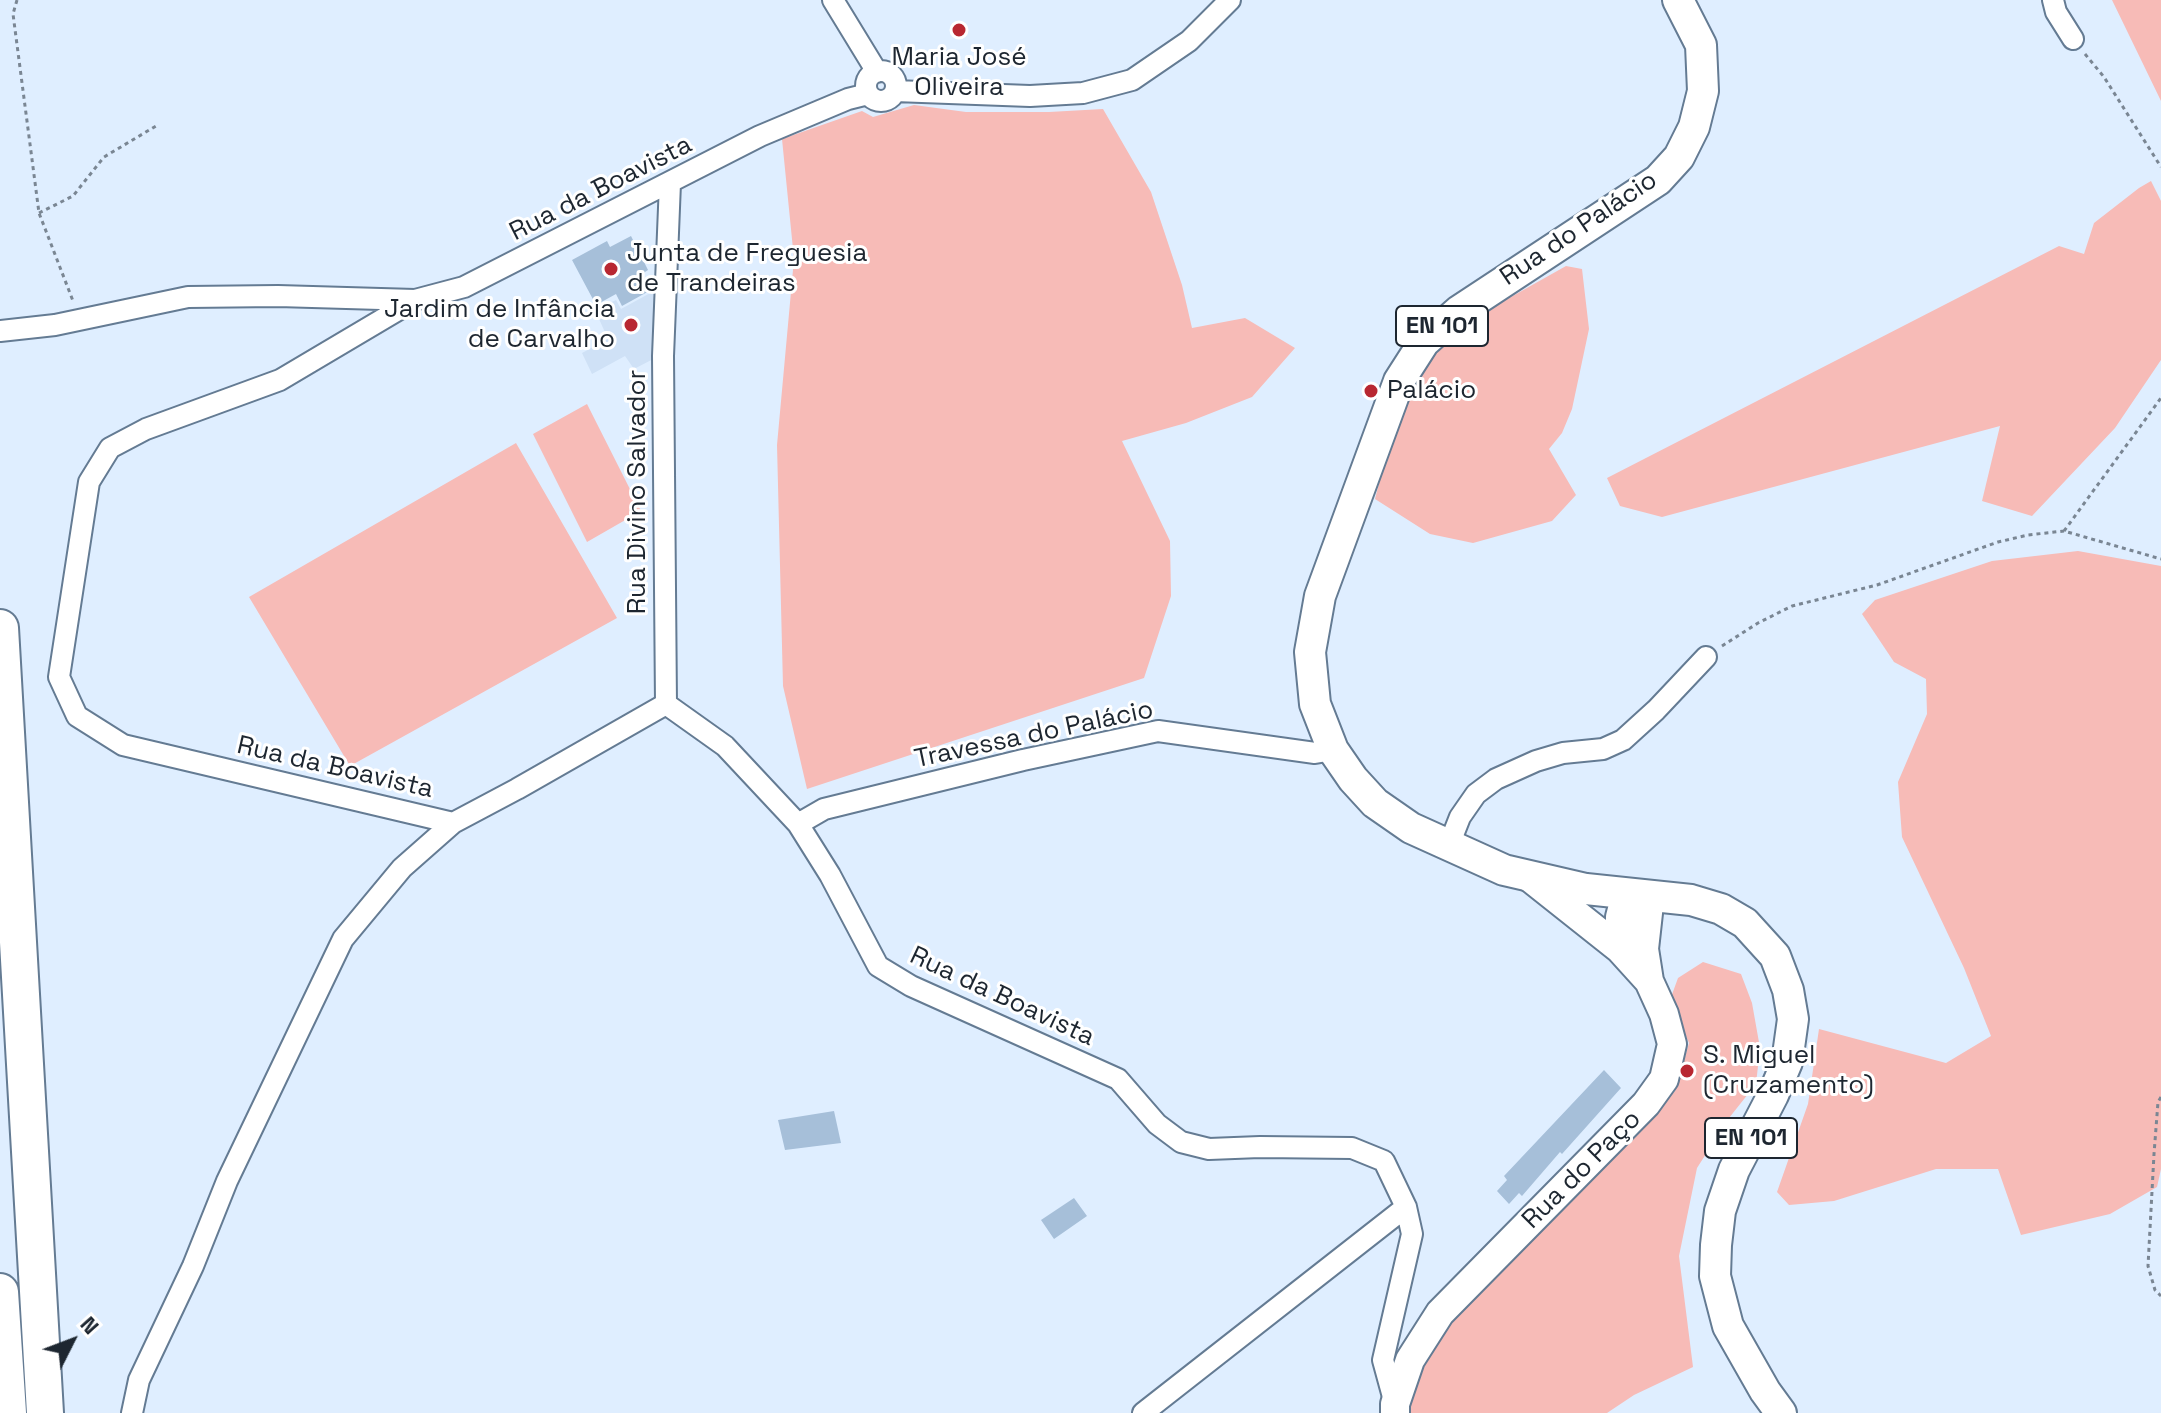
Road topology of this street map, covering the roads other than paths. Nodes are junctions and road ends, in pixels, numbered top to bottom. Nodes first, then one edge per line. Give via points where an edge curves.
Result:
1 (833, 0) edge
2 (1230, 0) edge
3 (1678, 0) edge
4 (2053, 0) edge
5 (2073, 39) road end
6 (877, 72) junction
7 (895, 91) junction
8 (868, 94) junction
9 (670, 183) junction
10 (415, 300) junction
11 (0, 331) edge
12 (0, 628) edge
13 (1706, 657) road end
14 (666, 704) junction
15 (1333, 750) junction
16 (453, 823) junction
17 (798, 824) junction
18 (1449, 845) junction
19 (1528, 876) junction
20 (1638, 895) junction
21 (1620, 949) junction
22 (1649, 981) junction
23 (1406, 1207) junction
24 (0, 1292) edge
25 (1395, 1409) edge
26 (8, 1413) edge
27 (45, 1413) edge
28 (132, 1413) edge
29 (1143, 1413) edge
30 (1781, 1413) edge

1 - 6 street
2 - 7 street via 1189,41 1132,80 1083,93 1030,96
3 - 15 main road, Rua do Palácio / EN 101 via 1701,45 1703,91 1679,157 1658,180 1459,311 1424,342 1399,381 1320,596 1310,652 1315,704
4 - 5 street
6 - 7 street via 892,76
6 - 8 street via 867,79
7 - 8 street via 883,102
8 - 9 street, Rua da Boavista via 760,136
9 - 10 street, Rua da Boavista via 464,287
9 - 14 street, Rua Divino Salvador via 663,356
10 - 11 street via 188,297
10 - 16 street, Rua da Boavista via 280,380 146,429 110,448 89,482 59,677 77,716 123,745
12 - 27 highway
13 - 18 street via 1623,740 1603,749 1536,761 1496,779 1476,794
14 - 16 street, Rua da Boavista
14 - 17 street, Rua da Boavista via 725,746
15 - 17 street, Travessa do Palácio via 1315,753 1158,731 824,809
15 - 18 main road, EN 101 via 1375,803
16 - 28 street via 402,868 343,939 227,1181 139,1380
17 - 23 street, Rua da Boavista via 878,966 911,986 1118,1079 1157,1124 1181,1142 1209,1149 1352,1148 1384,1161
18 - 19 main road, EN 101
19 - 20 main road, EN 101
19 - 21 street
20 - 21 street via 1620,917
20 - 22 street, Rua do Paço
20 - 30 main road, EN 101 via 1691,900 1745,923 1775,956 1788,990 1793,1019 1787,1062 1734,1170 1720,1211 1715,1276 1728,1326
21 - 22 street
22 - 25 street, Rua do Paço via 1672,1044 1664,1079 1646,1104 1440,1313 1410,1360
23 - 25 street, Rua da Boavista via 1412,1234 1383,1360
23 - 29 street
24 - 26 highway

